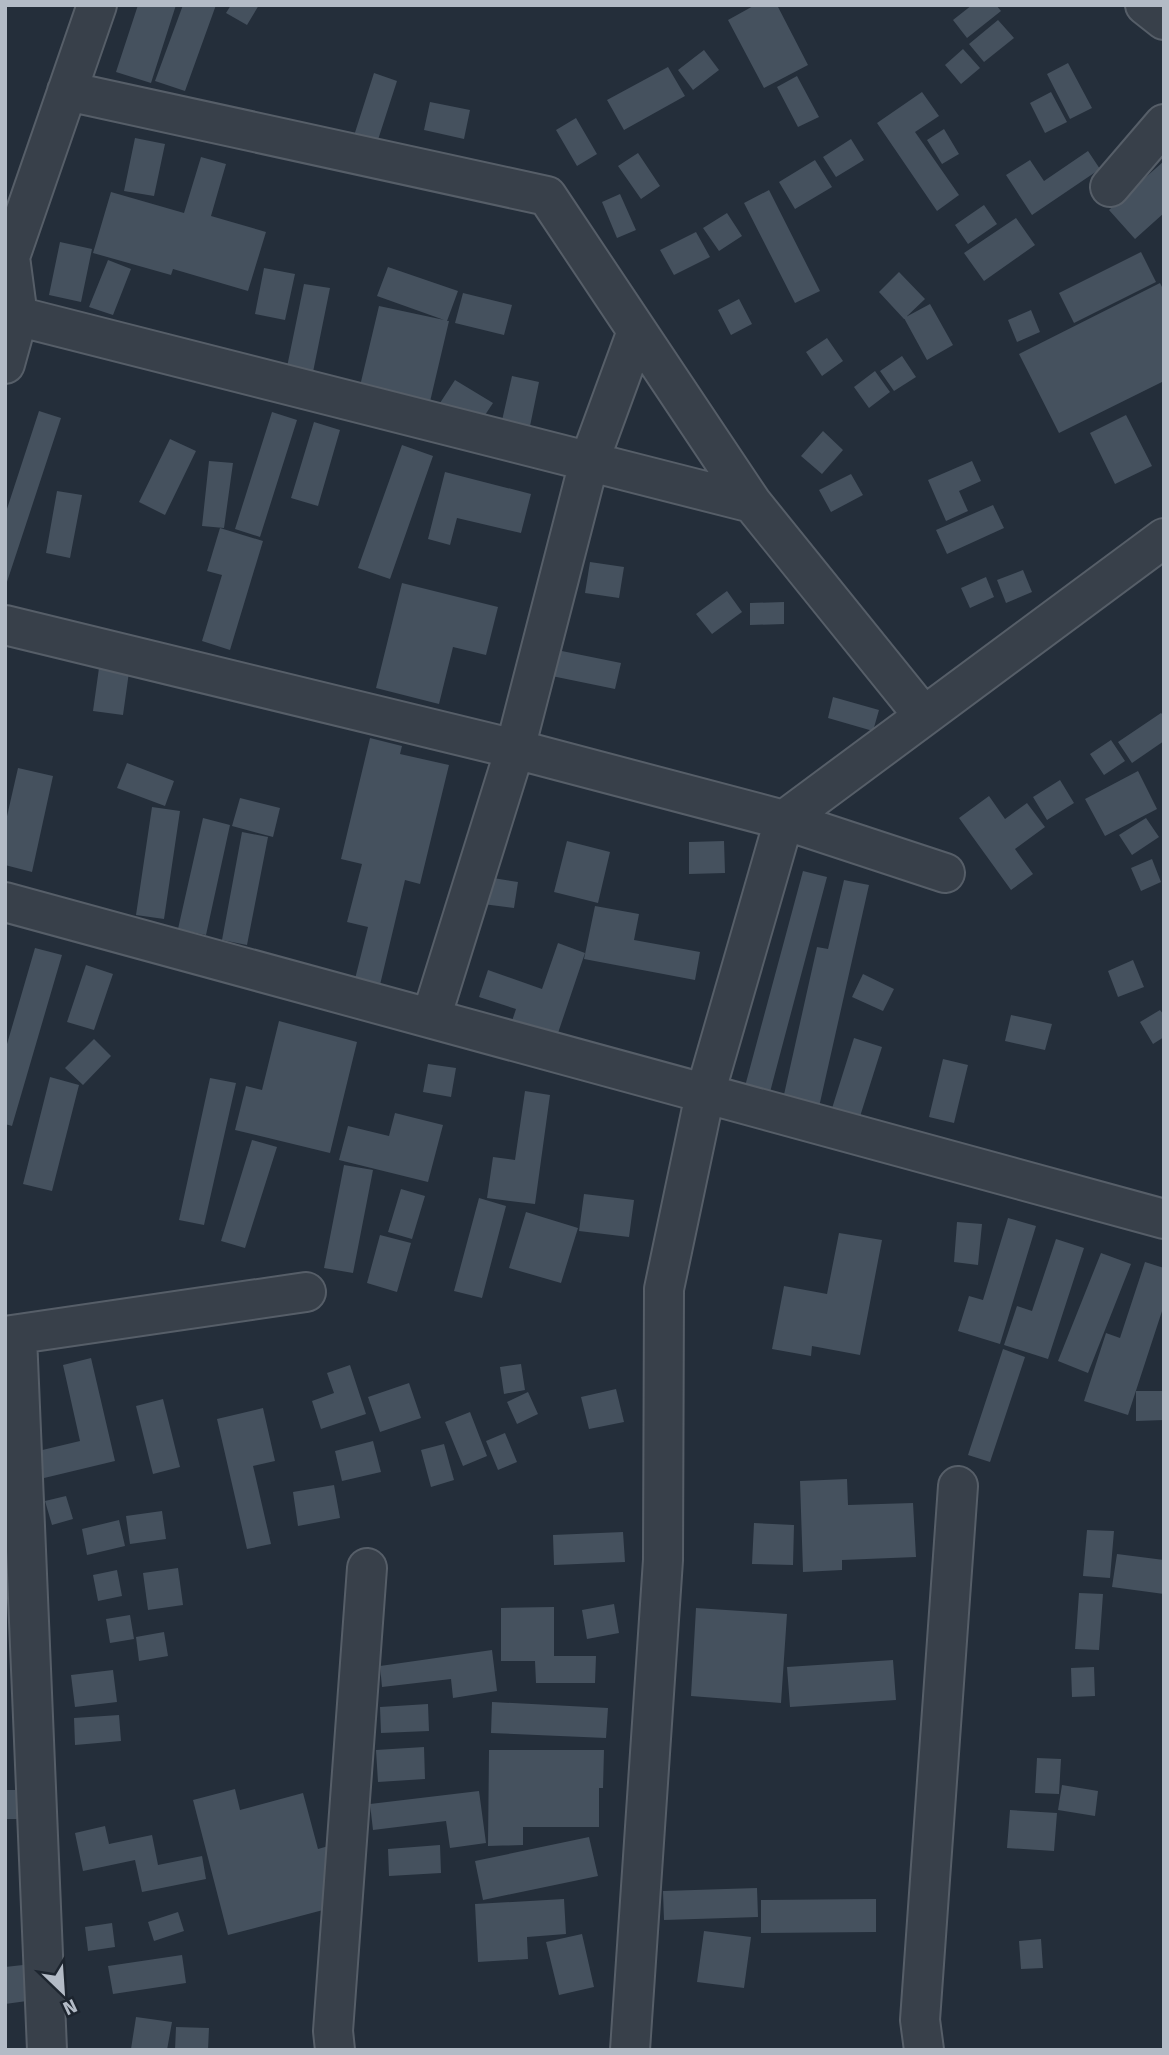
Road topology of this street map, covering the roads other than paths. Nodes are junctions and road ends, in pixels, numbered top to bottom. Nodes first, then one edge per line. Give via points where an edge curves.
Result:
1 (97, 5) edge
2 (1145, 5) edge
3 (1164, 20) edge
4 (67, 91) junction
5 (1164, 124) edge
6 (1110, 187) dead end
7 (12, 315) edge
8 (637, 331) junction
9 (5, 364) edge
10 (589, 462) junction
11 (752, 503) junction
12 (1164, 538) edge
13 (5, 625) edge
14 (923, 715) junction
15 (515, 749) junction
16 (784, 820) junction
17 (945, 873) dead end
18 (5, 902) edge
19 (431, 1018) junction
20 (705, 1094) junction
21 (1164, 1219) edge
22 (306, 1292) dead end
23 (11, 1336) edge
24 (958, 1486) dead end
25 (367, 1568) dead end
26 (47, 2050) edge
27 (335, 2050) edge
28 (630, 2050) edge
29 (924, 2050) edge

1 - 4 street
2 - 3 street
4 - 7 street via 10,257
4 - 8 street via 547,196
5 - 6 street
7 - 9 street
7 - 10 street
8 - 10 street
8 - 11 street
10 - 11 street
10 - 15 street
11 - 14 street
12 - 14 street
13 - 15 street
14 - 16 street
15 - 16 street
15 - 19 street
16 - 17 street
16 - 20 street
18 - 19 street
19 - 20 street
20 - 21 street
20 - 28 street via 663,1289 663,1560
22 - 23 street
23 - 26 street
24 - 29 street via 920,2020
25 - 27 street

